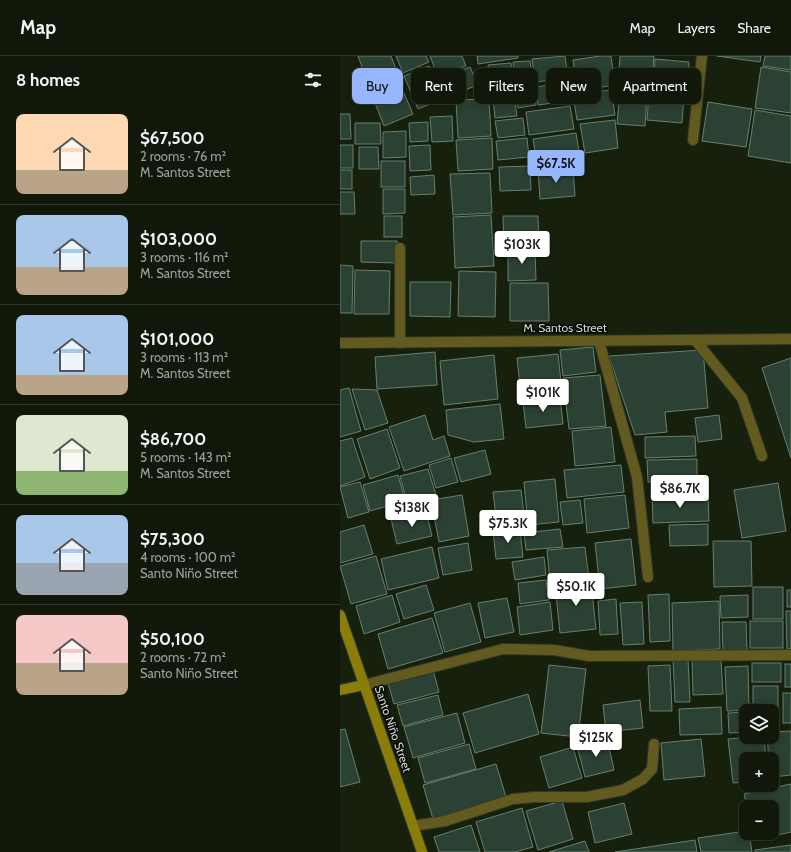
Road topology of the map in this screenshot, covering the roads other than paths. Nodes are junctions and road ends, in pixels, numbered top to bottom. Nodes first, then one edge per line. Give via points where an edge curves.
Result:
1 (702, 56) edge
2 (693, 140) dead end
3 (400, 248) dead end
4 (791, 339) edge
5 (696, 340) junction
6 (599, 341) junction
7 (400, 342) junction
8 (340, 343) edge
9 (762, 456) dead end
10 (648, 578) dead end
11 (340, 615) edge
12 (791, 654) edge
13 (364, 685) junction
14 (340, 690) edge
15 (654, 744) dead end
16 (413, 826) junction
17 (422, 852) edge

1 - 2 street
3 - 7 street
4 - 5 street, M. Santos Street
5 - 6 street, M. Santos Street
5 - 9 street via 742,398
6 - 7 street, M. Santos Street
6 - 10 street via 637,477
7 - 8 street, M. Santos Street
11 - 13 main road, Santo Niño Street
12 - 13 street via 589,656 554,650 502,649
13 - 14 main road
13 - 16 main road, Santo Niño Street
15 - 16 street via 652,769 643,779 623,790 587,797 536,796 512,799 445,821
16 - 17 main road, Santo Niño Street

